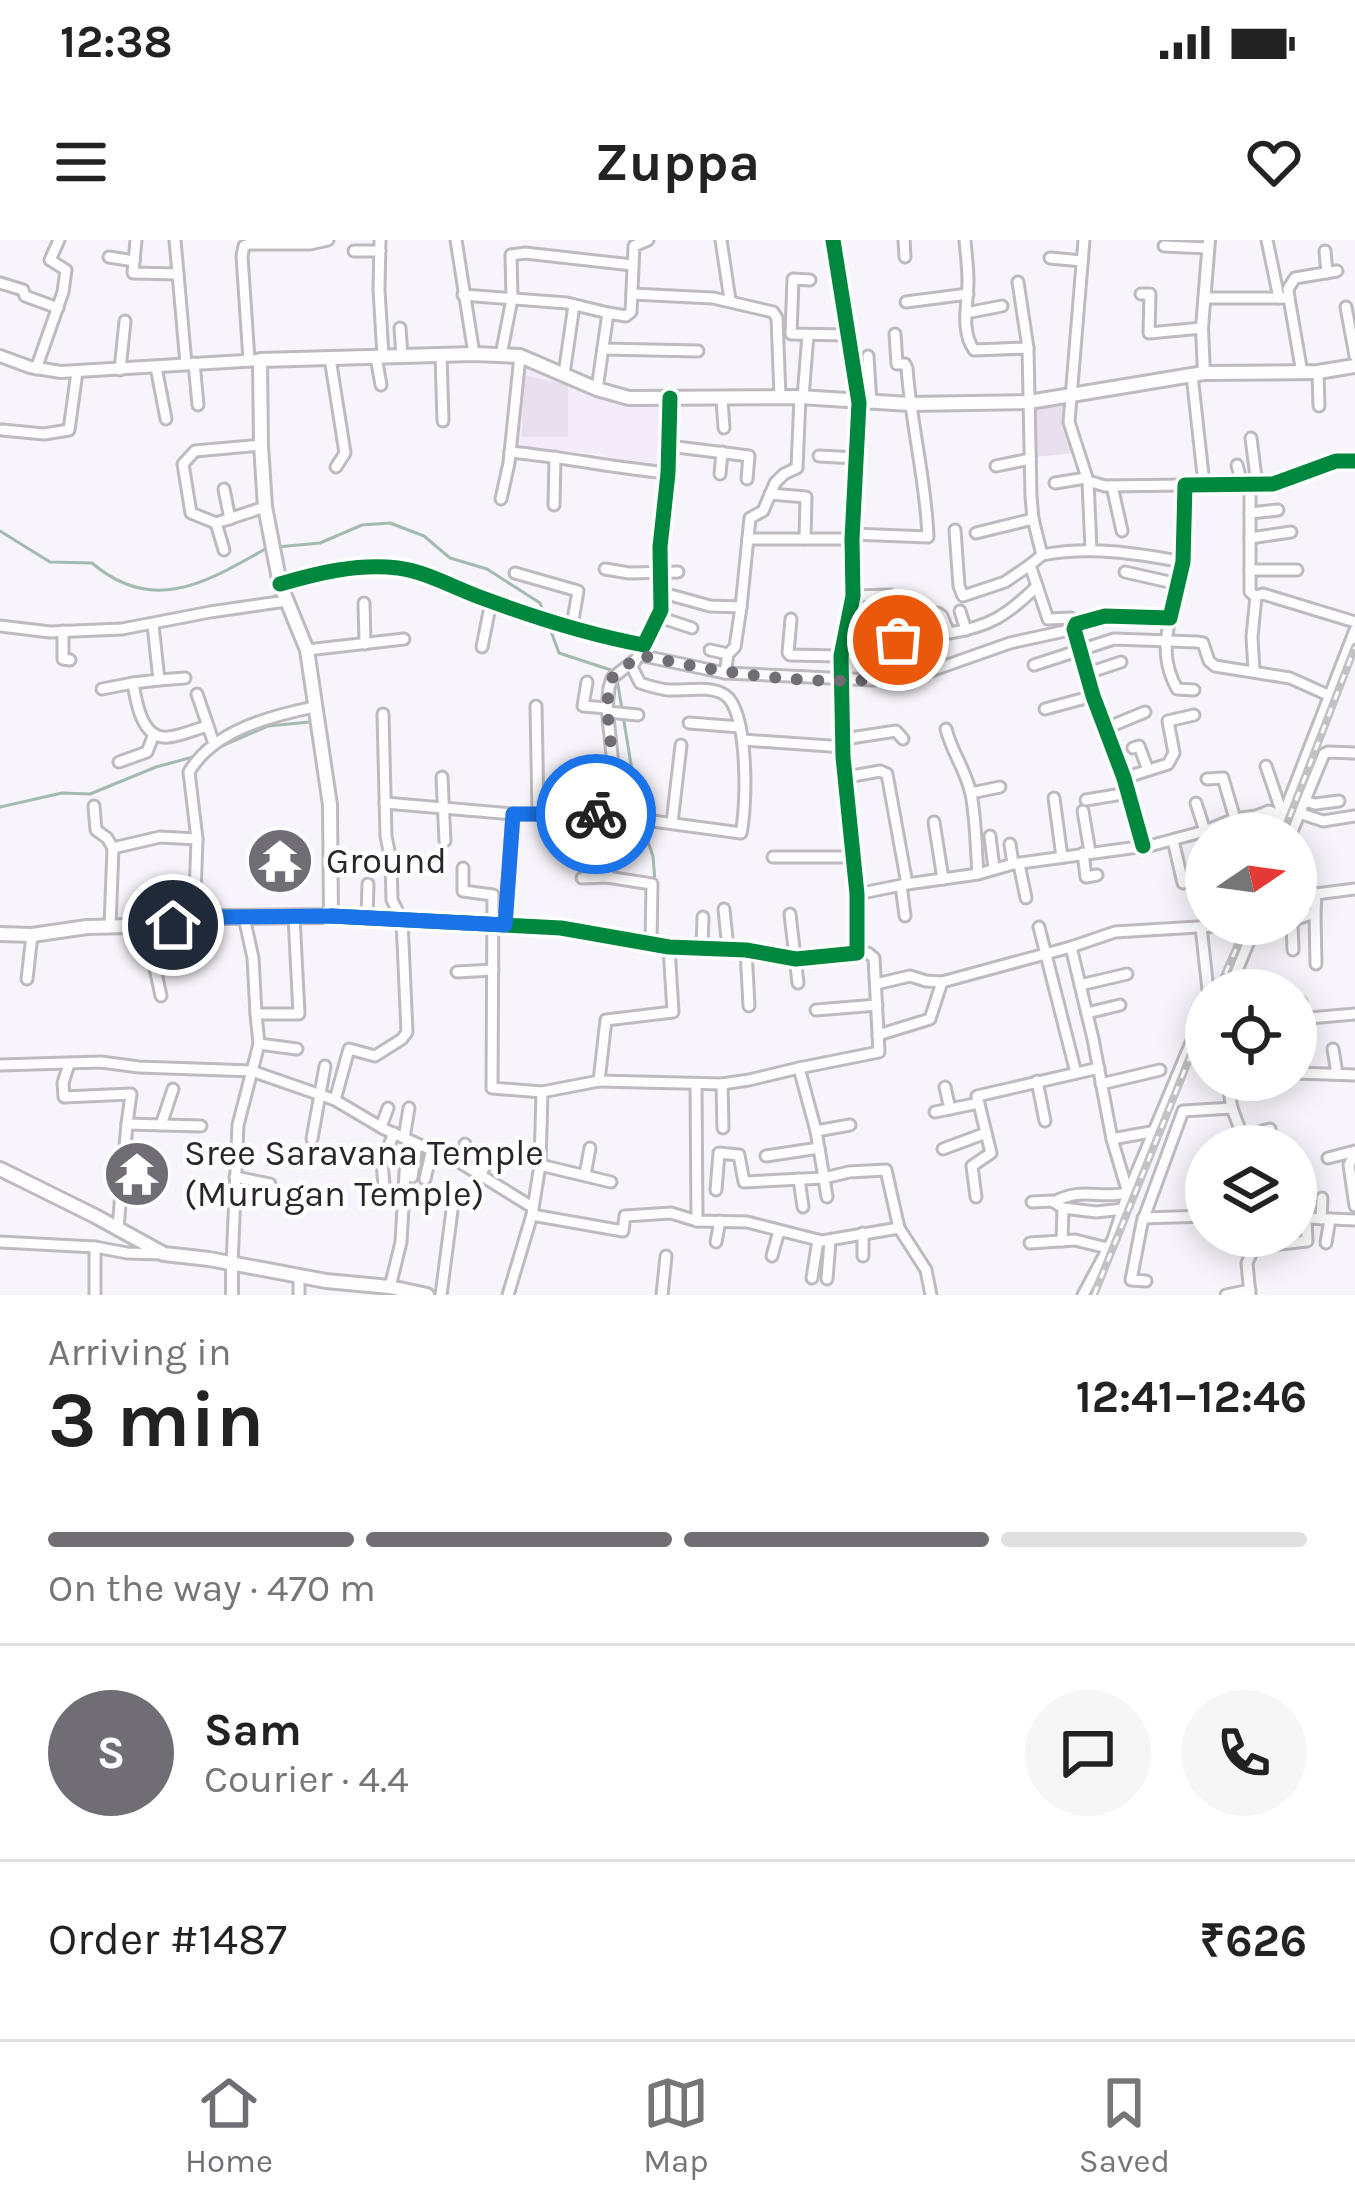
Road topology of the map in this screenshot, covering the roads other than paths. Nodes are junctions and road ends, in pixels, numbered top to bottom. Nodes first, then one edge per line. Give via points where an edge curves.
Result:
1 (59, 240) edge
2 (136, 240) edge
3 (175, 240) edge
4 (328, 240) edge
5 (456, 240) edge
6 (525, 240) edge
7 (648, 240) edge
8 (722, 240) edge
9 (833, 240) edge
10 (904, 240) edge
11 (964, 240) edge
12 (1084, 240) edge
13 (1267, 240) edge
14 (249, 242) edge
15 (1208, 244) edge
16 (380, 246) edge
17 (1164, 246) dead end
18 (354, 251) dead end
19 (1325, 251) dead end
20 (525, 254) junction
21 (109, 256) dead end
22 (904, 257) dead end
23 (1050, 258) dead end
24 (134, 261) junction
25 (1082, 261) junction
26 (632, 265) junction
27 (178, 274) junction
28 (810, 280) dead end
29 (1018, 282) dead end
30 (0, 283) edge
31 (968, 293) junction
32 (632, 294) junction
33 (1141, 294) dead end
34 (464, 295) junction
35 (512, 298) junction
36 (1204, 298) junction
37 (1284, 298) junction
38 (730, 300) junction
39 (906, 302) dead end
40 (574, 305) junction
41 (1002, 305) dead end
42 (58, 308) junction
43 (1346, 308) dead end
44 (608, 313) junction
45 (966, 313) junction
46 (125, 321) dead end
47 (400, 328) dead end
48 (1202, 328) junction
49 (688, 334) dead end
50 (895, 334) dead end
51 (808, 335) junction
52 (848, 335) junction
53 (1028, 348) junction
54 (603, 349) junction
55 (474, 354) junction
56 (441, 355) junction
57 (501, 355) junction
58 (0, 356) edge
59 (402, 356) junction
60 (520, 356) junction
61 (868, 356) dead end
62 (1355, 356) edge
63 (379, 357) junction
64 (330, 358) junction
65 (254, 360) junction
66 (190, 363) junction
67 (1355, 366) edge
68 (36, 368) junction
69 (156, 368) junction
70 (120, 370) junction
71 (76, 372) junction
72 (1318, 372) junction
73 (1302, 373) junction
74 (564, 374) junction
75 (1198, 374) junction
76 (381, 385) dead end
77 (597, 389) junction
78 (1071, 393) junction
79 (780, 397) junction
80 (801, 397) junction
81 (670, 398) junction
82 (722, 399) junction
83 (1029, 402) junction
84 (865, 403) junction
85 (910, 404) junction
86 (198, 405) dead end
87 (1319, 406) dead end
88 (166, 419) dead end
89 (443, 421) dead end
90 (724, 428) dead end
91 (2, 430) edge
92 (1251, 438) dead end
93 (261, 445) junction
94 (669, 446) junction
95 (510, 452) junction
96 (722, 452) junction
97 (819, 456) dead end
98 (555, 457) junction
99 (857, 458) junction
100 (1030, 459) junction
101 (1355, 461) edge
102 (1237, 465) dead end
103 (996, 466) dead end
104 (336, 467) dead end
105 (668, 473) junction
106 (720, 474) dead end
107 (747, 479) dead end
108 (1087, 479) junction
109 (1054, 483) dead end
110 (1204, 484) junction
111 (1185, 485) junction
112 (1250, 485) junction
113 (1112, 486) junction
114 (224, 489) dead end
115 (770, 494) junction
116 (942, 494) dead end
117 (926, 495) junction
118 (501, 499) dead end
119 (554, 505) dead end
120 (265, 507) junction
121 (1278, 510) dead end
122 (1250, 513) junction
123 (230, 519) junction
124 (1033, 519) junction
125 (216, 524) junction
126 (956, 530) dead end
127 (1122, 531) dead end
128 (1292, 532) dead end
129 (976, 533) dead end
130 (852, 537) junction
131 (1250, 538) junction
132 (748, 539) junction
133 (805, 539) junction
134 (224, 550) dead end
135 (1091, 550) junction
136 (1042, 555) junction
137 (1183, 562) junction
138 (1030, 565) junction
139 (605, 569) dead end
140 (1250, 570) junction
141 (1297, 570) dead end
142 (678, 572) dead end
143 (1125, 572) dead end
144 (515, 573) dead end
145 (662, 574) junction
146 (280, 584) junction
147 (1178, 584) junction
148 (1037, 586) junction
149 (663, 593) junction
150 (854, 596) junction
151 (890, 596) dead end
152 (1256, 597) junction
153 (286, 601) junction
154 (491, 602) junction
155 (364, 603) dead end
156 (741, 607) junction
157 (960, 610) dead end
158 (658, 617) junction
159 (910, 617) dead end
160 (1170, 618) junction
161 (790, 619) dead end
162 (153, 625) junction
163 (0, 626) edge
164 (572, 626) junction
165 (1075, 626) junction
166 (1355, 626) edge
167 (692, 628) dead end
168 (966, 630) junction
169 (64, 632) junction
170 (404, 639) dead end
171 (898, 640) dead end
172 (1165, 640) junction
173 (364, 644) junction
174 (482, 647) dead end
175 (1082, 649) junction
176 (307, 650) junction
177 (710, 650) dead end
178 (639, 654) junction
179 (728, 654) junction
180 (841, 656) junction
181 (70, 660) dead end
182 (1121, 662) dead end
183 (1034, 664) dead end
184 (1254, 671) junction
185 (1088, 673) junction
186 (725, 674) junction
187 (899, 677) junction
188 (185, 678) dead end
189 (159, 680) junction
190 (842, 680) junction
191 (587, 682) dead end
192 (133, 683) junction
193 (102, 689) dead end
194 (1194, 690) dead end
195 (197, 694) dead end
196 (1093, 696) junction
197 (1330, 696) junction
198 (536, 706) dead end
199 (314, 707) junction
200 (608, 710) junction
201 (1045, 710) dead end
202 (1145, 712) dead end
203 (383, 714) dead end
204 (638, 715) dead end
205 (1194, 715) dead end
206 (689, 723) dead end
207 (208, 726) junction
208 (740, 727) junction
209 (946, 729) dead end
210 (1104, 729) junction
211 (154, 734) junction
212 (903, 739) dead end
213 (743, 740) junction
214 (844, 743) junction
215 (214, 744) junction
216 (681, 746) dead end
217 (1133, 748) dead end
218 (1355, 753) edge
219 (119, 762) dead end
220 (1266, 766) dead end
221 (1148, 770) junction
222 (442, 777) dead end
223 (847, 777) junction
224 (1124, 778) junction
225 (1207, 779) dead end
226 (1000, 787) dead end
227 (971, 793) junction
228 (1128, 793) junction
229 (1054, 798) dead end
230 (1304, 801) junction
231 (1339, 801) dead end
232 (385, 803) junction
233 (1196, 803) dead end
234 (94, 806) dead end
235 (443, 807) junction
236 (1199, 813) edge
237 (1233, 813) edge
238 (1282, 813) edge
239 (1284, 813) edge
240 (1299, 813) edge
241 (513, 814) junction
242 (538, 814) junction
243 (611, 815) junction
244 (1355, 816) edge
245 (1317, 819) edge
246 (934, 822) dead end
247 (672, 823) junction
248 (990, 836) dead end
249 (1185, 837) edge
250 (197, 839) junction
251 (1173, 840) junction
252 (446, 841) dead end
253 (1010, 844) dead end
254 (1143, 846) junction
255 (113, 848) junction
256 (1086, 852) junction
257 (854, 856) junction
258 (772, 857) dead end
259 (1062, 857) junction
260 (1016, 864) junction
261 (463, 868) dead end
262 (994, 869) junction
263 (978, 874) junction
264 (1097, 875) dead end
265 (607, 877) junction
266 (582, 878) dead end
267 (943, 879) junction
268 (1183, 883) dead end
269 (368, 884) dead end
270 (904, 884) junction
271 (1355, 890) edge
272 (1317, 893) edge
273 (857, 895) junction
274 (1026, 898) dead end
275 (724, 909) dead end
276 (790, 914) dead end
277 (293, 916) junction
278 (332, 916) junction
279 (904, 916) dead end
280 (244, 917) junction
281 (367, 917) junction
282 (703, 917) dead end
283 (402, 920) junction
284 (194, 923) junction
285 (502, 924) junction
286 (110, 926) junction
287 (146, 926) junction
288 (1039, 927) dead end
289 (1185, 928) edge
290 (0, 934) edge
291 (32, 935) junction
292 (651, 944) junction
293 (1293, 945) edge
294 (1316, 945) edge
295 (670, 946) junction
296 (1071, 947) junction
297 (702, 948) junction
298 (728, 950) junction
299 (746, 950) junction
300 (1293, 950) dead end
301 (857, 953) junction
302 (1045, 954) junction
303 (796, 958) junction
304 (1316, 964) dead end
305 (494, 970) junction
306 (458, 972) dead end
307 (1127, 974) dead end
308 (27, 979) dead end
309 (942, 982) junction
310 (798, 983) dead end
311 (876, 984) junction
312 (1080, 985) junction
313 (161, 996) dead end
314 (878, 1005) junction
315 (1120, 1005) dead end
316 (749, 1006) dead end
317 (816, 1010) dead end
318 (1087, 1013) junction
319 (256, 1014) junction
320 (1355, 1014) edge
321 (1317, 1017) edge
322 (878, 1035) junction
323 (259, 1044) junction
324 (297, 1049) dead end
325 (1333, 1049) dead end
326 (1185, 1059) edge
327 (69, 1064) junction
328 (0, 1065) edge
329 (326, 1066) dead end
330 (140, 1067) junction
331 (799, 1068) junction
332 (1099, 1068) junction
333 (1160, 1070) dead end
334 (252, 1071) junction
335 (1076, 1073) junction
336 (1317, 1073) edge
337 (1337, 1074) junction
338 (1355, 1075) edge
339 (599, 1081) junction
340 (1037, 1082) junction
341 (696, 1084) junction
342 (722, 1084) junction
343 (1101, 1084) junction
344 (945, 1087) dead end
345 (173, 1089) dead end
346 (320, 1092) junction
347 (542, 1092) junction
348 (131, 1094) junction
349 (335, 1100) junction
350 (1231, 1101) edge
351 (979, 1103) junction
352 (388, 1108) dead end
353 (409, 1108) dead end
354 (1232, 1108) junction
355 (950, 1109) junction
356 (935, 1112) dead end
357 (1045, 1121) dead end
358 (127, 1124) junction
359 (161, 1125) junction
360 (850, 1125) dead end
361 (1238, 1125) edge
362 (201, 1126) dead end
363 (381, 1127) junction
364 (723, 1128) dead end
365 (816, 1131) junction
366 (1156, 1131) junction
367 (986, 1133) junction
368 (312, 1139) dead end
369 (406, 1139) junction
370 (1112, 1139) junction
371 (465, 1144) dead end
372 (590, 1148) dead end
373 (819, 1148) junction
374 (432, 1149) junction
375 (943, 1149) dead end
376 (1355, 1152) edge
377 (766, 1156) dead end
378 (489, 1157) dead end
379 (1328, 1158) dead end
380 (461, 1162) junction
381 (540, 1165) junction
382 (0, 1169) edge
383 (481, 1174) junction
384 (585, 1175) junction
385 (235, 1177) junction
386 (412, 1177) dead end
387 (824, 1178) junction
388 (425, 1179) dead end
389 (799, 1179) junction
390 (611, 1182) dead end
391 (270, 1184) dead end
392 (383, 1185) dead end
393 (716, 1190) dead end
394 (1128, 1193) junction
395 (454, 1195) dead end
396 (827, 1197) dead end
397 (976, 1197) dead end
398 (1322, 1198) dead end
399 (1032, 1202) dead end
400 (1059, 1205) junction
401 (1355, 1206) edge
402 (803, 1208) dead end
403 (1124, 1209) junction
404 (532, 1211) junction
405 (1185, 1217) edge
406 (1144, 1218) junction
407 (1317, 1219) edge
408 (1326, 1219) junction
409 (720, 1220) junction
410 (1355, 1220) edge
411 (697, 1221) junction
412 (118, 1228) junction
413 (899, 1228) junction
414 (779, 1232) junction
415 (863, 1233) junction
416 (824, 1240) junction
417 (1062, 1241) junction
418 (0, 1242) edge
419 (716, 1242) dead end
420 (1030, 1243) dead end
421 (1327, 1243) dead end
422 (95, 1247) junction
423 (1107, 1248) junction
424 (164, 1254) junction
425 (666, 1256) dead end
426 (772, 1256) dead end
427 (862, 1256) dead end
428 (1250, 1257) edge
429 (232, 1264) junction
430 (299, 1275) junction
431 (812, 1278) dead end
432 (826, 1279) dead end
433 (1131, 1280) junction
434 (1146, 1281) dead end
435 (390, 1288) junction
436 (1250, 1293) edge
437 (95, 1295) edge
438 (232, 1295) edge
439 (299, 1295) edge
440 (428, 1295) edge
441 (441, 1295) edge
442 (508, 1295) edge
443 (662, 1295) edge
444 (931, 1295) edge
445 (1083, 1295) edge
446 (1130, 1295) edge
447 (1226, 1295) edge

1 - 42 street via 50,260 66,270
2 - 24 street
3 - 27 street
4 - 14 street
5 - 34 street
6 - 20 street
7 - 26 street via 634,246
8 - 38 street
9 - 52 street
10 - 22 street
11 - 31 street
12 - 25 street
13 - 37 street
14 - 65 street via 242,250
15 - 17 street
15 - 36 street
16 - 18 street
16 - 63 street
19 - 37 street via 1332,272 1295,278
20 - 26 street
20 - 35 street via 512,255
21 - 24 street
23 - 25 street
24 - 27 street via 135,274
25 - 78 street
26 - 32 street
27 - 66 street
28 - 51 street via 793,279 790,334
29 - 53 street
30 - 42 street
31 - 39 street
31 - 45 street
32 - 38 street
32 - 44 street via 628,315
33 - 48 street via 1150,295 1149,333
34 - 35 street
34 - 55 street
35 - 40 street
35 - 57 street
36 - 37 street
36 - 48 street
37 - 73 street
38 - 79 street via 777,318
40 - 44 street
40 - 74 street
41 - 45 street
42 - 68 street
43 - 62 street
44 - 54 street
45 - 53 street via 974,350
46 - 70 street
47 - 59 street
48 - 75 street
49 - 54 street via 693,351
50 - 85 street
51 - 52 street
51 - 80 street
52 - 84 street
53 - 83 street
54 - 77 street
55 - 56 main road
55 - 57 main road
56 - 59 main road
56 - 89 street
57 - 60 main road
58 - 68 street
59 - 63 main road
60 - 74 main road
60 - 95 street
61 - 84 street
63 - 64 main road
63 - 76 street
64 - 65 main road
64 - 104 street via 345,453
65 - 66 street
65 - 93 main road
66 - 69 street
66 - 86 street
67 - 72 main road
68 - 71 street
69 - 70 street
69 - 88 street
70 - 71 street
71 - 91 street via 69,430
72 - 73 main road
72 - 87 street
73 - 75 main road
74 - 77 main road
75 - 78 main road
75 - 110 street
77 - 81 main road
78 - 83 main road
78 - 108 street via 1069,422
79 - 80 main road
79 - 82 main road
80 - 84 main road
80 - 115 street via 798,463
81 - 82 main road
81 - 94 street
82 - 90 street
83 - 85 main road
83 - 100 street
84 - 85 main road
84 - 99 street
85 - 117 street
92 - 112 street
93 - 120 main road
93 - 125 street via 195,451 183,464 191,513
94 - 96 street
94 - 105 street
95 - 98 street
95 - 118 street
96 - 106 street
96 - 107 street via 749,456
97 - 99 street
98 - 105 street
98 - 119 street
99 - 130 street
100 - 103 street
100 - 124 street
101 - 112 street
102 - 112 street
105 - 145 street
108 - 109 street
108 - 113 street
108 - 135 street
110 - 111 street
110 - 112 street
111 - 113 street
111 - 137 street
112 - 122 street
113 - 127 street
114 - 123 street
115 - 132 street via 764,512 750,518
115 - 133 street via 806,497
116 - 117 street
117 - 130 street via 928,537
120 - 123 street
120 - 146 main road
121 - 122 street
122 - 131 street
123 - 125 street
124 - 129 street
124 - 136 street
125 - 134 street
126 - 138 street via 963,596
128 - 131 street
130 - 133 street
130 - 150 street
131 - 140 street
132 - 133 street
132 - 156 street
135 - 136 street
135 - 137 street
136 - 138 street
137 - 147 street
138 - 148 street
139 - 145 street
140 - 141 street
140 - 152 street
142 - 145 street
143 - 147 street
144 - 164 street via 578,591
145 - 149 street
146 - 153 main road
146 - 154 street via 331,571 400,568
147 - 160 street
148 - 165 street via 1048,619 1066,617
148 - 168 street via 1009,613
149 - 156 street
149 - 158 street
150 - 151 street
150 - 180 street
152 - 166 street
152 - 184 street
153 - 162 street
153 - 176 main road
154 - 164 street
154 - 174 street
155 - 173 street
156 - 179 street
157 - 168 street
158 - 167 street
158 - 178 street
159 - 168 street via 938,613 949,633
160 - 165 street via 1106,616
160 - 172 street
161 - 180 street via 790,655
162 - 169 street
162 - 189 street
163 - 169 street
164 - 178 street
165 - 175 street
165 - 187 street
166 - 197 street
169 - 181 street via 63,659
170 - 173 street
171 - 187 street
172 - 175 street via 1114,639
172 - 184 street via 1204,643 1215,666
172 - 194 street via 1174,685
173 - 176 street
175 - 183 street
175 - 185 street
176 - 199 main road
177 - 179 street
178 - 186 street
178 - 200 street via 612,678
178 - 208 street via 632,672 640,683 724,694
179 - 186 street
180 - 190 street
182 - 185 street
184 - 197 street
185 - 196 street
186 - 190 street
187 - 190 street
188 - 189 street
189 - 192 street
190 - 214 street
191 - 200 street via 583,706
192 - 193 street
192 - 211 street
195 - 207 street
196 - 201 street
196 - 210 street
197 - 239 street
198 - 242 street
199 - 215 street
199 - 278 main road via 330,805
200 - 204 street
200 - 243 street
202 - 210 street
203 - 232 street
205 - 221 street via 1168,721 1174,753
206 - 208 street
207 - 211 street
207 - 215 street
208 - 213 street
209 - 227 street
210 - 224 street
211 - 219 street via 147,752
212 - 214 street via 896,731
213 - 214 street
213 - 247 street via 741,833
214 - 223 street
215 - 250 street via 189,772
216 - 247 street
217 - 221 street via 1139,746
218 - 230 street via 1324,754
220 - 238 street
221 - 224 street
222 - 235 street
223 - 257 street
223 - 270 street via 887,774
224 - 228 street
225 - 237 street via 1222,778
226 - 227 street
227 - 263 street
228 - 254 street
228 - 256 street via 1085,806
229 - 259 street
230 - 231 street
230 - 240 street
232 - 235 street
232 - 283 street via 392,900
233 - 236 street
234 - 255 street via 96,830
235 - 241 street
235 - 252 street
241 - 242 street
241 - 285 street
242 - 243 street
243 - 247 street
243 - 265 street
244 - 245 street
246 - 267 street
248 - 262 street
249 - 251 street
250 - 255 street
250 - 284 street
251 - 254 street
251 - 268 street
253 - 260 street
254 - 256 street
255 - 286 street
256 - 259 street
256 - 264 street via 1086,877
257 - 258 street
257 - 273 street
259 - 260 street
260 - 262 street
260 - 274 street
261 - 305 street via 463,891 493,895
262 - 263 street
263 - 267 street
265 - 266 street
265 - 292 street via 652,884
267 - 270 street
269 - 281 street
270 - 273 street
270 - 279 street
271 - 272 street
273 - 301 street
275 - 298 street
276 - 303 street
277 - 278 main road
277 - 280 main road
277 - 319 street via 299,1014
278 - 281 street
280 - 284 main road
280 - 319 street
281 - 283 street
282 - 297 street
283 - 285 street, bridge
283 - 349 street via 406,1032 375,1056 350,1049
284 - 287 main road
285 - 292 street
286 - 287 main road
286 - 291 main road
287 - 313 street
288 - 302 street
289 - 296 street via 1115,932
290 - 291 main road
291 - 308 street
292 - 295 street
293 - 300 street
294 - 304 street
295 - 297 street
295 - 339 street via 674,1012 606,1020
296 - 302 street
296 - 312 street
297 - 298 street
298 - 299 street
299 - 303 street
299 - 316 street
301 - 303 street
301 - 311 street via 874,958
302 - 309 street
302 - 335 street
303 - 310 street
305 - 306 street
305 - 347 street via 492,1088
307 - 312 street
309 - 311 street via 910,976
309 - 322 street via 930,1019
311 - 314 street
312 - 318 street
314 - 317 street
314 - 322 street
315 - 318 street
318 - 332 street
319 - 323 street
320 - 321 street
322 - 331 street via 879,1052
323 - 324 street
323 - 334 street
325 - 337 street
326 - 366 street
327 - 328 street
327 - 330 street
327 - 348 street via 64,1096
329 - 346 street
330 - 334 street
330 - 348 street
331 - 342 street
331 - 365 street
332 - 335 street
332 - 343 street
333 - 343 street
334 - 346 street
334 - 385 street
335 - 340 street
336 - 337 street
337 - 338 street
339 - 341 street
339 - 347 street
340 - 351 street via 977,1096
340 - 357 street
341 - 342 street
341 - 411 street
342 - 364 street
343 - 370 street
344 - 355 street
345 - 359 street
346 - 349 street
346 - 368 street
347 - 381 street
348 - 358 street
349 - 363 street
350 - 354 street
351 - 355 street
351 - 367 street
352 - 363 street
353 - 369 street
354 - 361 street
354 - 406 street via 1183,1111
355 - 356 street
358 - 359 street
358 - 412 street
359 - 362 street
360 - 365 street
363 - 369 street
365 - 373 street
366 - 370 street
366 - 394 street
367 - 375 street
367 - 397 street via 991,1154 972,1166
369 - 374 street
369 - 386 street
369 - 392 street via 382,1163
369 - 435 street via 401,1242
370 - 394 street
371 - 380 street
372 - 384 street
373 - 377 street
373 - 387 street
374 - 380 street
374 - 388 street
376 - 379 street
376 - 401 street
378 - 383 street
380 - 383 street
381 - 384 street
381 - 404 street
382 - 412 main road
383 - 404 street
384 - 390 street
385 - 391 street
385 - 429 street
387 - 389 street
387 - 396 street
387 - 413 street via 886,1170
389 - 393 street via 744,1182 739,1155 719,1153
389 - 402 street
394 - 400 street via 1086,1192
394 - 403 street
395 - 441 street
398 - 408 street
399 - 400 street
400 - 403 street
400 - 417 street
403 - 423 street
404 - 411 street via 623,1231 625,1216 671,1213
404 - 442 street
405 - 406 street
406 - 433 street
407 - 408 street
408 - 410 street
408 - 421 street
409 - 411 street
409 - 414 street
409 - 419 street
412 - 424 main road
413 - 415 street
413 - 444 street via 926,1270
414 - 416 street
414 - 426 street
415 - 416 street
415 - 427 street
416 - 431 street
416 - 432 street
417 - 420 street
417 - 423 street
418 - 422 street
422 - 424 street
422 - 437 street
423 - 445 street
424 - 429 main road
425 - 443 street
428 - 436 street
429 - 430 main road
429 - 438 street
430 - 435 main road
430 - 439 street
433 - 434 street
433 - 446 street
435 - 440 main road
436 - 447 street

